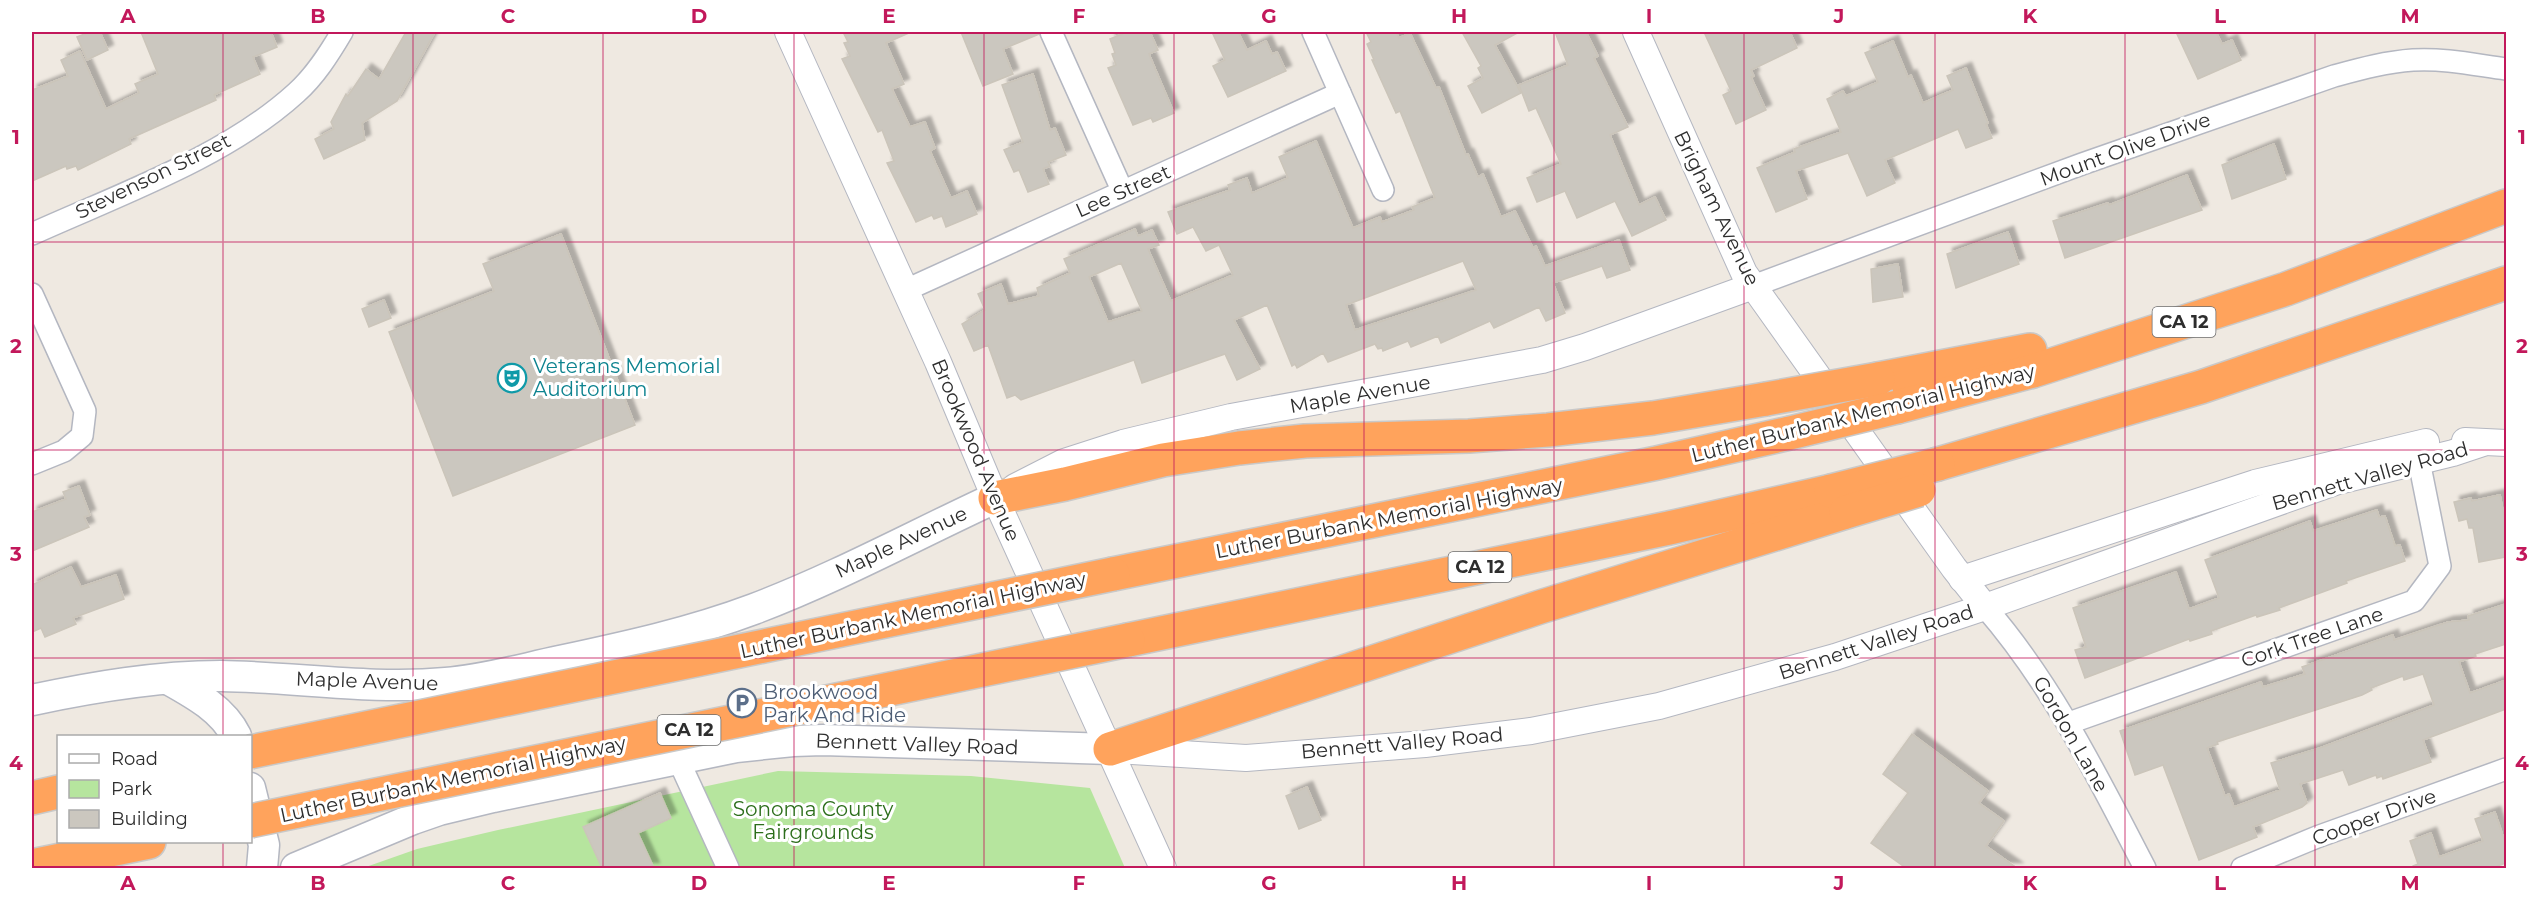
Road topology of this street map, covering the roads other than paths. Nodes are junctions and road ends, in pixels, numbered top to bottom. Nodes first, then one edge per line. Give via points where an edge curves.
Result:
1 (342, 32) edge
2 (788, 32) edge
3 (1051, 32) edge
4 (1313, 32) edge
5 (1636, 32) edge
6 (2506, 69) edge
7 (1340, 93) junction
8 (1122, 190) junction
9 (1383, 190) dead end
10 (2506, 206) edge
11 (2466, 220) junction
12 (32, 234) edge
13 (2506, 283) edge
14 (1753, 286) junction
15 (906, 290) junction
16 (32, 294) edge
17 (2494, 443) edge
18 (2419, 461) junction
19 (32, 464) edge
20 (995, 498) junction
21 (1839, 502) junction
22 (1962, 579) junction
23 (1985, 607) junction
24 (168, 679) junction
25 (32, 700) edge
26 (2069, 723) junction
27 (235, 735) edge
28 (1110, 750) junction
29 (252, 752) edge
30 (678, 759) junction
31 (2506, 769) edge
32 (57, 792) edge
33 (252, 796) edge
34 (32, 798) edge
35 (252, 821) edge
36 (144, 843) edge
37 (32, 866) edge
38 (262, 868) edge
39 (296, 868) edge
40 (728, 868) edge
41 (1163, 868) edge
42 (2145, 868) edge
43 (2242, 868) edge

1 - 12 street, Stevenson Street via 327,58 297,93 258,123 211,152
2 - 15 street, Brookwood Avenue
3 - 8 street
4 - 7 street
5 - 14 street, Brigham Avenue via 1737,260
6 - 14 street, Mount Olive Drive via 2414,60 2334,76
7 - 8 street, Lee Street
7 - 9 street
8 - 15 street, Lee Street
10 - 11 highway, Luther Burbank Memorial Highway / CA 12
11 - 20 highway, bridge via 2278,272 2037,348 1878,379 1672,415 1548,430 1274,444 1163,460
11 - 29 highway, Luther Burbank Memorial Highway / CA 12, bridge via 2286,289 2033,371 1790,433 1657,464
13 - 21 highway, Luther Burbank Memorial Highway / CA 12, bridge via 1944,472
14 - 20 street, Maple Avenue via 1542,360 1231,417 1123,443 1064,462
14 - 22 street, Brigham Avenue
15 - 20 street, Brookwood Avenue
16 - 19 street via 85,411 82,436 64,451
17 - 18 street, Bennett Valley Road
17 - 22 street, Bennett Valley Road via 2431,441 2288,474
18 - 23 street, Bennett Valley Road via 2335,482
18 - 26 street, Cork Tree Lane via 2440,566 2414,601
20 - 24 main road, Maple Avenue via 789,595 664,638 433,685 228,676
20 - 28 street, Brookwood Avenue
21 - 28 highway via 1540,607
21 - 35 highway, Luther Burbank Memorial Highway / CA 12, bridge via 1670,528
22 - 23 street, Brigham Avenue
23 - 26 street, Gordon Lane via 2011,636
23 - 28 street, Bennett Valley Road via 1752,682 1569,724 1425,744 1246,758
24 - 25 main road, Maple Avenue
24 - 27 main road via 210,706
26 - 42 street, Gordon Lane
28 - 30 main road, Bennett Valley Road via 794,741 735,747
28 - 41 street, Brookwood Avenue
30 - 39 main road, Bennett Valley Road via 439,810
30 - 40 street
31 - 43 street, Cooper Drive
32 - 34 highway
33 - 38 main road via 264,845
36 - 37 highway

